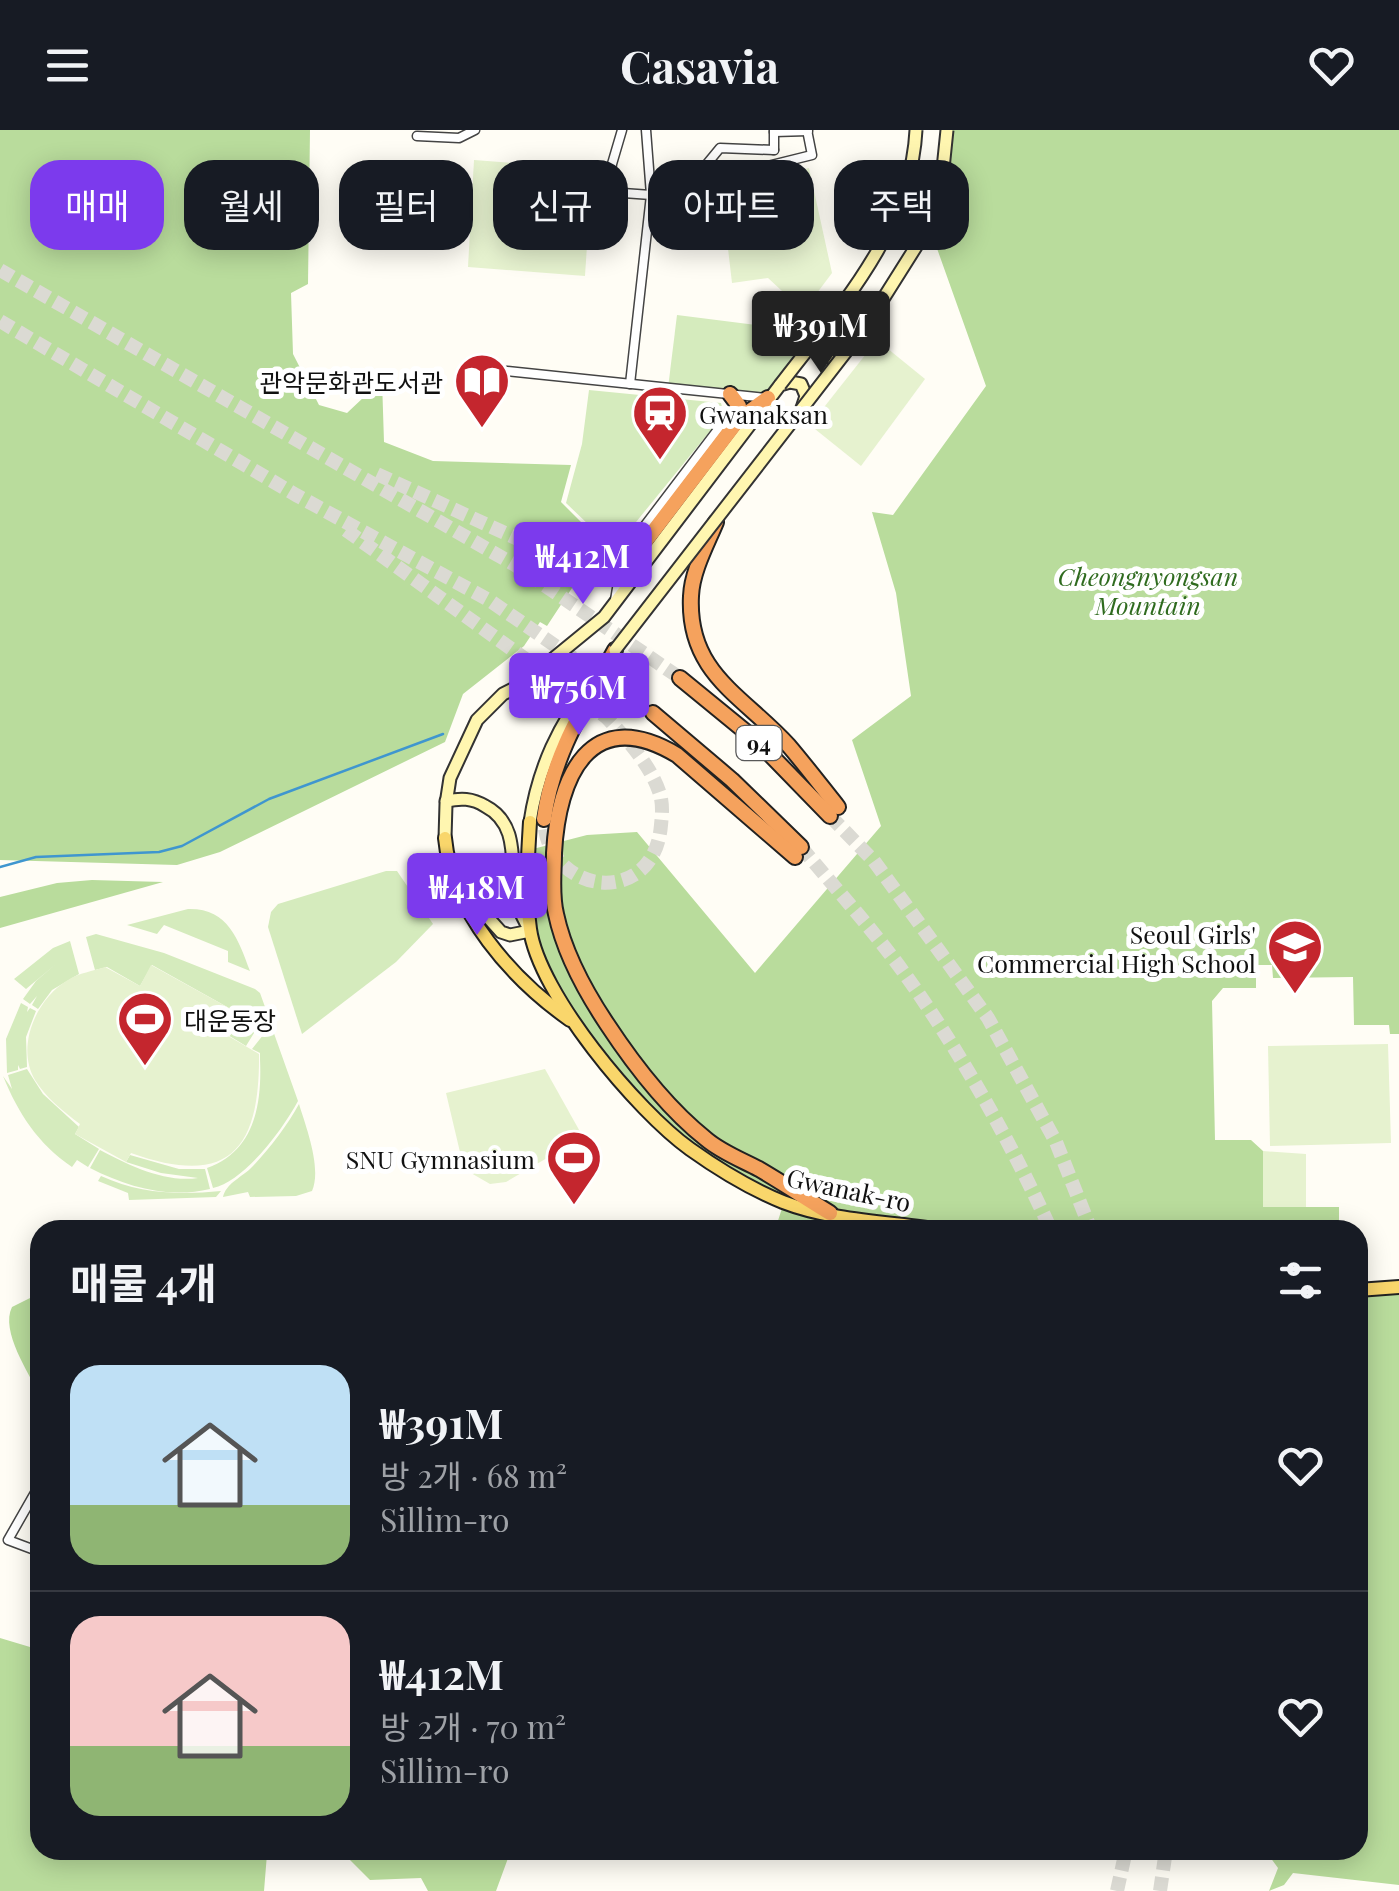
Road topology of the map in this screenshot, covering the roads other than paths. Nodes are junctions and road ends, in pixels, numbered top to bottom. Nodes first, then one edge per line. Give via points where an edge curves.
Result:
1 (475, 130) edge
2 (622, 130) edge
3 (646, 130) edge
4 (916, 130) edge
5 (948, 130) edge
6 (774, 131) edge
7 (808, 131) edge
8 (416, 136) dead end
9 (774, 150) junction
10 (710, 160) edge
11 (774, 160) edge
12 (791, 160) edge
13 (911, 160) edge
14 (944, 160) edge
15 (648, 163) edge
16 (648, 196) edge
17 (648, 215) edge
18 (880, 250) edge
19 (913, 250) edge
20 (818, 333) junction
21 (856, 338) junction
22 (507, 370) dead end
23 (630, 384) junction
24 (780, 385) junction
25 (730, 394) junction
26 (768, 398) junction
27 (802, 408) junction
28 (738, 419) junction
29 (718, 516) junction
30 (639, 550) tunnel mouth
31 (614, 602) junction
32 (615, 650) joint
33 (680, 678) tunnel mouth
34 (654, 712) tunnel mouth
35 (446, 801) junction
36 (537, 820) joint
37 (445, 838) joint
38 (452, 876) junction
39 (530, 931) junction
40 (576, 1024) junction
41 (830, 1214) junction
42 (872, 1220) edge
43 (1399, 1287) edge
44 (1368, 1289) edge
45 (30, 1502) edge
46 (30, 1548) edge

1 - 8 street via 458,138
2 - 16 street via 610,192
3 - 15 street
4 - 13 main road, bridge
5 - 14 main road, bridge
6 - 7 street
6 - 9 street
7 - 12 street via 812,155
9 - 10 street via 720,148
9 - 11 street
17 - 23 street
18 - 20 main road, bridge
19 - 21 main road, bridge
20 - 21 main road, bridge via 818,346 829,357
20 - 24 main road, bridge
21 - 27 main road, bridge
22 - 23 street
23 - 25 street
24 - 26 main road
24 - 27 main road, bridge via 801,384
25 - 26 street
25 - 28 highway via 739,404
25 - 31 street via 732,414 630,545
26 - 28 highway
26 - 31 main road
27 - 29 main road, bridge
28 - 30 highway
29 - 32 main road, bridge
29 - 33 highway, 94 via 691,592 704,660 787,744 834,812
31 - 35 main road via 604,617 486,710 461,750
32 - 36 highway via 566,739
34 - 41 highway, 94 via 798,852 659,744 610,740 578,762 561,798 555,912 605,1022 680,1116 709,1142
35 - 37 main road
35 - 39 main road via 480,803 504,822 516,903
36 - 39 main road, Gwanak-ro
37 - 38 main road, Gwanak-ro
38 - 39 main road via 499,930
38 - 40 main road, Gwanak-ro via 476,924 502,956
39 - 40 main road, Gwanak-ro
40 - 41 main road, Gwanak-ro via 644,1110 688,1148 784,1202
41 - 42 main road, Gwanak-ro
43 - 44 main road
45 - 46 street via 8,1540

